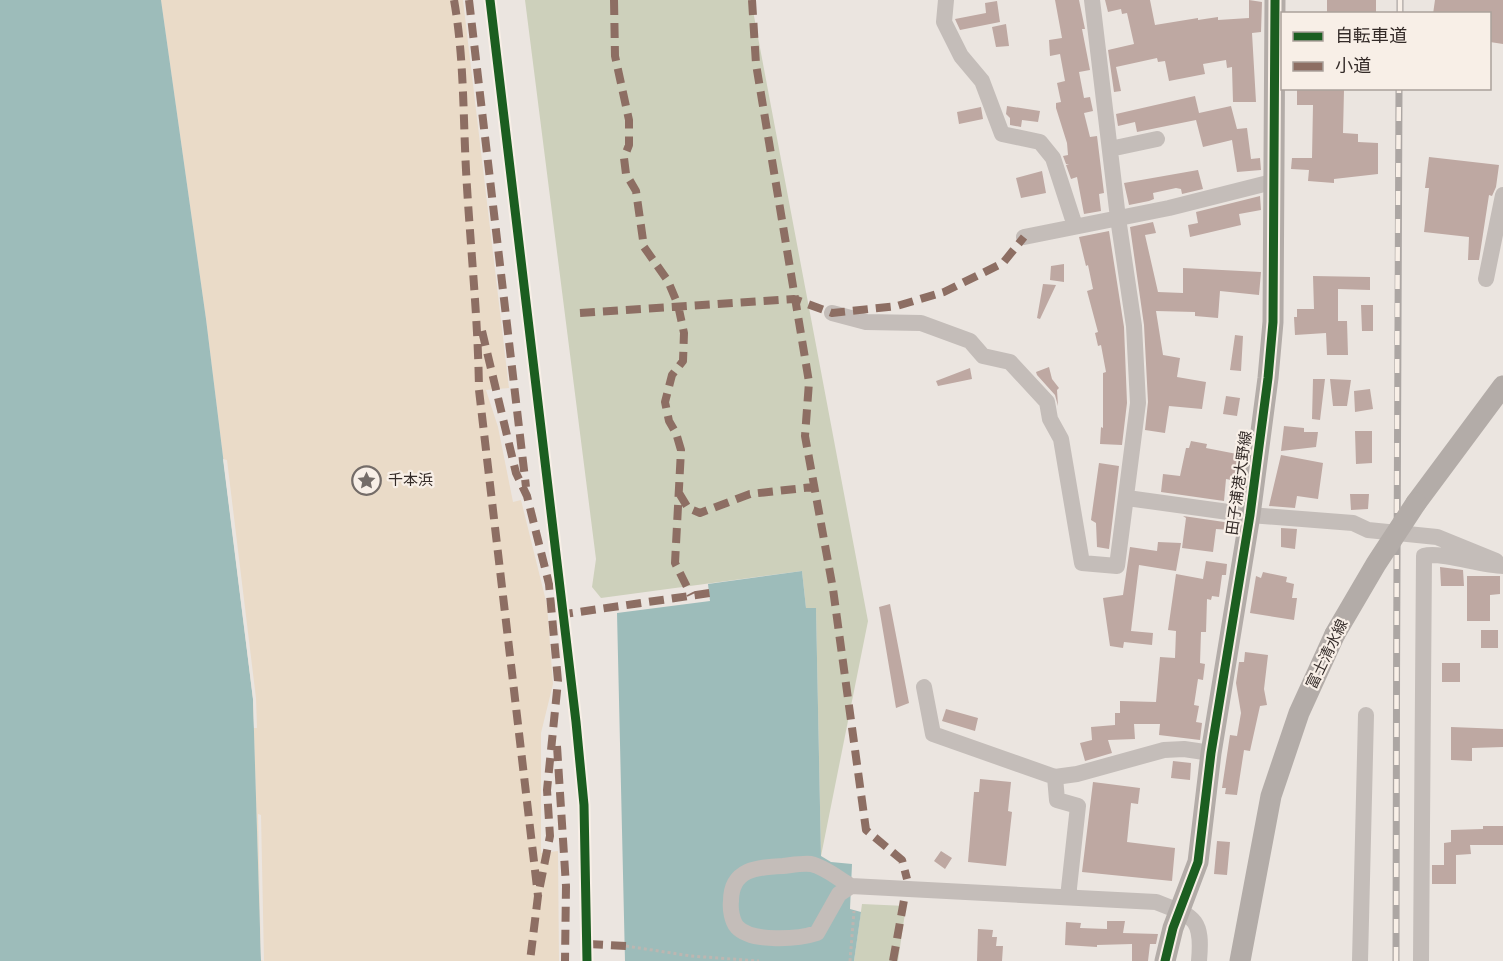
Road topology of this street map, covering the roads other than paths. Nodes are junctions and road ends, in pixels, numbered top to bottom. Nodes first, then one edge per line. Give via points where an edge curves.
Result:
1 (946, 0) edge
2 (1092, 0) edge
3 (1275, 0) edge
4 (1157, 139) dead end
5 (1110, 149) junction
6 (1276, 181) junction
7 (1503, 195) edge
8 (1118, 218) junction
9 (1075, 226) junction
10 (1024, 237) dead end
11 (1486, 279) dead end
12 (832, 313) dead end
13 (1503, 386) edge
14 (1127, 498) junction
15 (1250, 515) junction
16 (1503, 565) edge
17 (924, 687) dead end
18 (1366, 715) dead end
19 (1211, 753) junction
20 (1055, 777) junction
21 (851, 886) junction
22 (1068, 897) junction
23 (1179, 911) junction
24 (1165, 961) edge
25 (1199, 961) edge
26 (1240, 961) edge
27 (1360, 961) edge
28 (1421, 961) edge

1 - 9 street via 944,22 961,56 982,81 1002,134 1040,141 1053,158
2 - 5 street
3 - 6 main road, 田子浦港大野線
4 - 5 street
5 - 8 street
6 - 8 street
6 - 15 main road, 田子浦港大野線 via 1273,322
7 - 11 street
8 - 9 street
8 - 14 street via 1134,326 1138,403
9 - 10 street
12 - 14 street via 866,322 921,323 970,341 983,356 1010,362 1047,402 1050,419 1061,439 1083,563 1117,566
13 - 26 main road, 富士清水線, bridge via 1416,503 1335,634 1299,713 1271,796
14 - 15 street
15 - 16 street via 1353,523 1368,530 1437,537
15 - 19 main road, 田子浦港大野線
16 - 28 street via 1482,566 1433,554 1424,556
17 - 20 street via 933,734
18 - 27 street
19 - 20 street via 1164,750
19 - 23 main road, 田子浦港大野線 via 1198,861
20 - 22 street via 1057,800 1078,806
21 - 21 street via 839,894 817,933 804,937 759,937 738,929 733,920 732,887 738,878 757,867 811,864
21 - 22 street
22 - 23 street via 1156,903
23 - 24 main road, 田子浦港大野線
23 - 25 street via 1198,925

